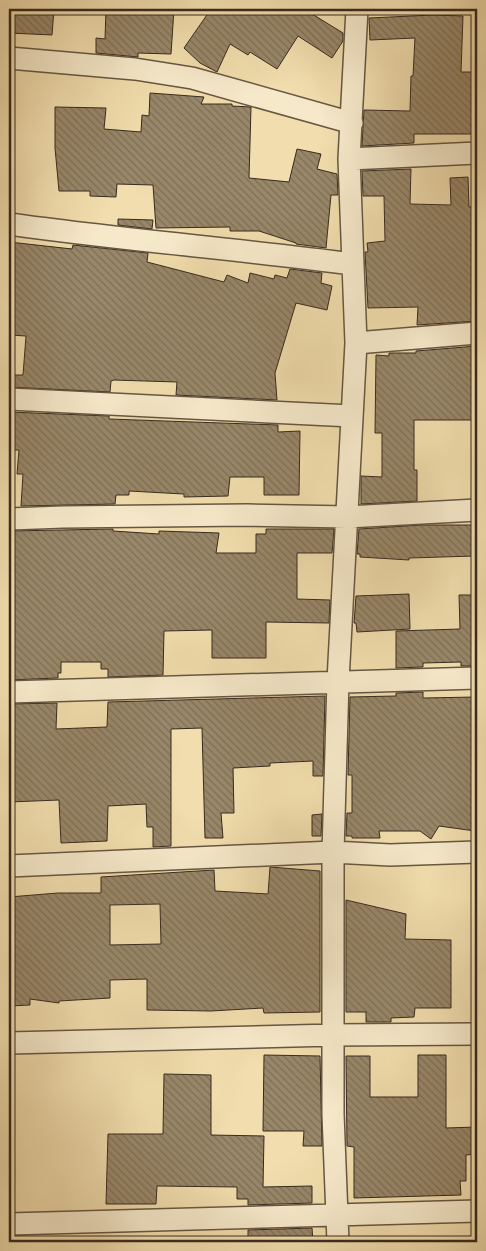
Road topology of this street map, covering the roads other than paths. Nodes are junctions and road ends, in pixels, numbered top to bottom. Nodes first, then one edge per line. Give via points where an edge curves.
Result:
1 (357, 9) edge
2 (9, 58) edge
3 (352, 123) junction
4 (477, 153) edge
5 (349, 159) junction
6 (9, 224) edge
7 (352, 264) junction
8 (477, 333) edge
9 (356, 343) junction
10 (9, 399) edge
11 (352, 416) junction
12 (477, 510) edge
13 (347, 517) junction
14 (9, 520) edge
15 (477, 678) edge
16 (338, 680) junction
17 (9, 692) edge
18 (333, 852) junction
19 (477, 852) edge
20 (9, 866) edge
21 (333, 1034) junction
22 (477, 1034) edge
23 (9, 1044) edge
24 (477, 1211) edge
25 (338, 1214) junction
26 (9, 1224) edge
27 (338, 1242) edge

1 - 3 street
2 - 3 street via 135,69 192,78
3 - 5 street
4 - 5 street
5 - 7 street
6 - 7 street
7 - 9 street
8 - 9 street
9 - 11 street
10 - 11 street
11 - 13 street
12 - 13 street
13 - 14 street via 63,516
13 - 16 street
15 - 16 street
16 - 17 street
16 - 18 street
18 - 19 street via 390,855
18 - 20 street
18 - 21 street
21 - 22 street
21 - 23 street
21 - 25 street
24 - 25 street
25 - 26 street
25 - 27 street

